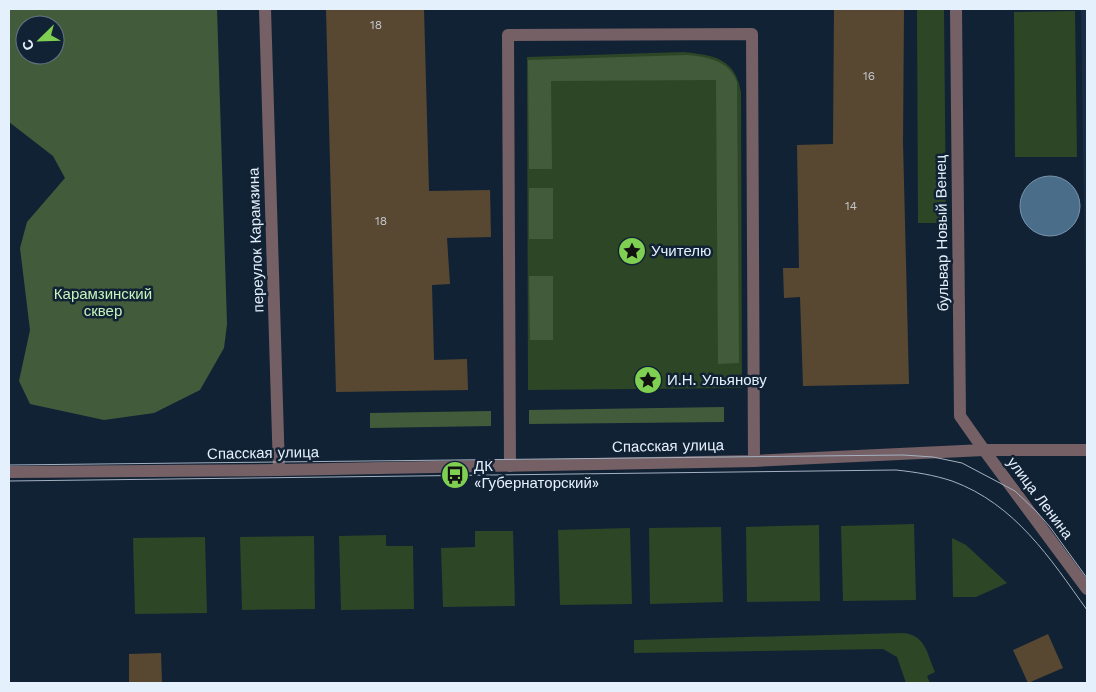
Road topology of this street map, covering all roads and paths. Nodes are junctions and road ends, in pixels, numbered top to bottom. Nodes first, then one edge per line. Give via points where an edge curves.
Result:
1 (266, 9) edge
2 (956, 9) edge
3 (984, 450) junction
4 (1087, 450) edge
5 (754, 461) junction
6 (510, 466) junction
7 (278, 470) junction
8 (9, 472) edge
9 (1087, 589) edge

1 - 7 street, переулок Карамзина
2 - 3 street, бульвар Новый Венец via 960,416
3 - 4 street, Спасская улица
3 - 5 street, Спасская улица
3 - 9 street, улица Ленина
5 - 6 street, Спасская улица
5 - 6 street via 752,34 508,35
6 - 7 street, Спасская улица
7 - 8 street, Спасская улица

